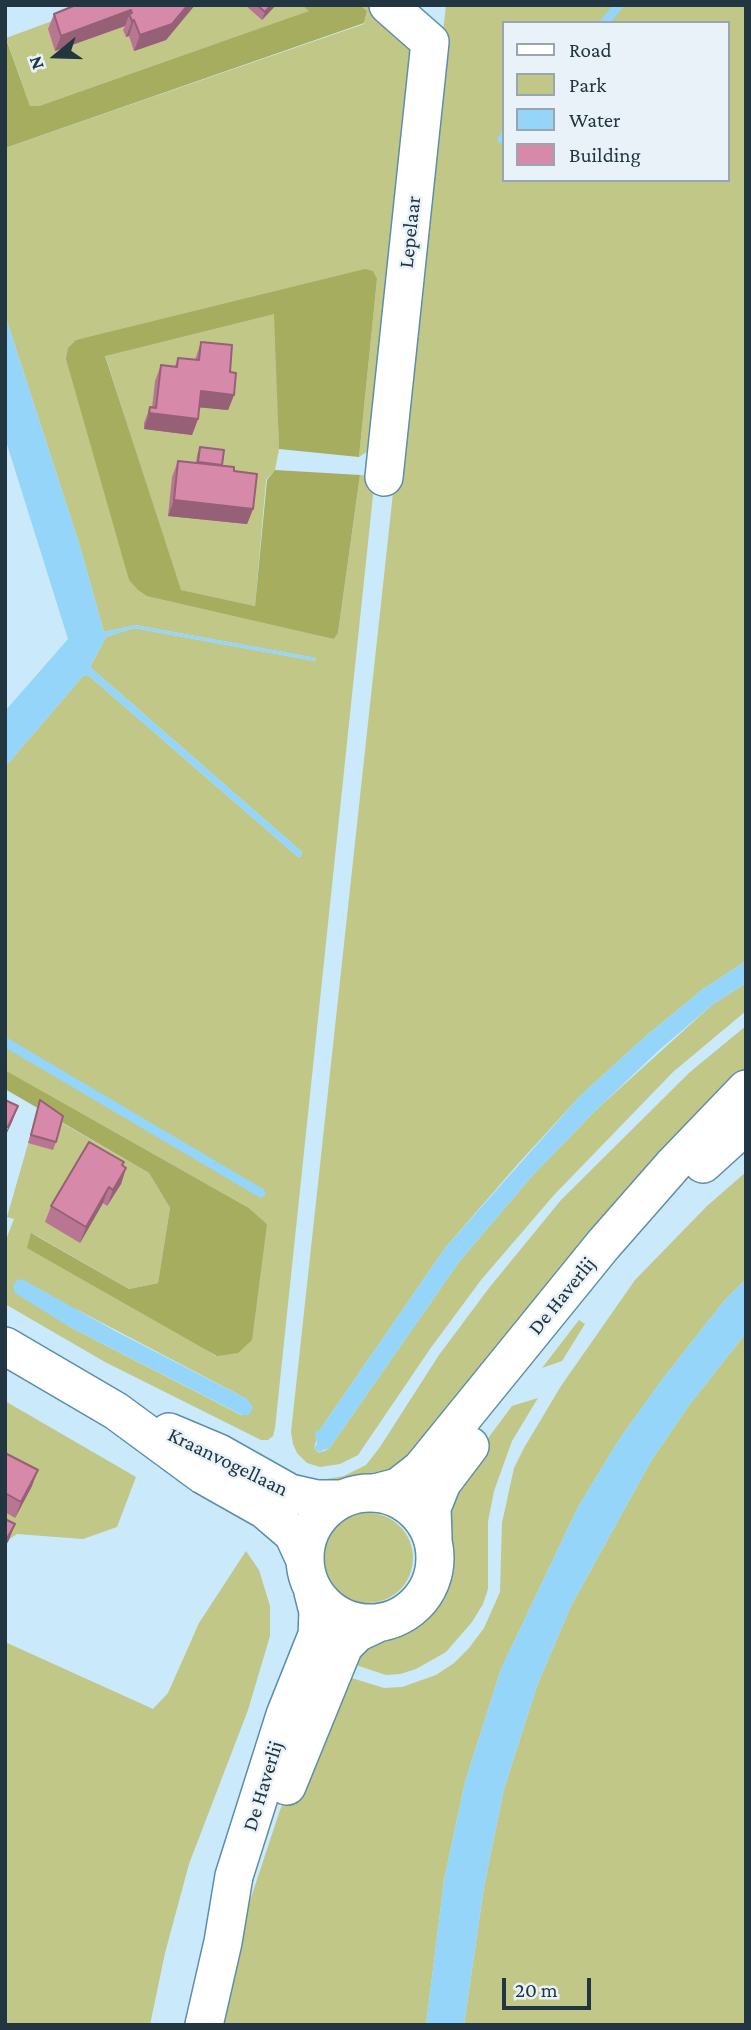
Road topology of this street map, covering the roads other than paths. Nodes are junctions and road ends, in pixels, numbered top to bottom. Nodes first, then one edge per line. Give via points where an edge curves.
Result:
1 (388, 5) edge
2 (384, 477) dead end
3 (746, 1089) edge
4 (746, 1125) edge
5 (5, 1346) edge
6 (116, 1411) junction
7 (358, 1496) junction
8 (433, 1538) junction
9 (309, 1575) junction
10 (376, 1624) junction
11 (223, 1942) junction
12 (204, 2025) edge

1 - 2 street, Lepelaar via 430,42
3 - 7 street, De Haverlij via 603,1245 421,1469 398,1487
4 - 8 street, De Haverlij via 688,1177 616,1254 442,1483 432,1508
5 - 6 street, Kraanvogellaan
6 - 7 street, Kraanvogellaan via 219,1453 290,1493 317,1499
6 - 9 street, Kraanvogellaan via 203,1475 276,1518 293,1534
7 - 8 street via 397,1499 426,1523
7 - 9 street via 329,1507 317,1518 306,1541
8 - 10 street via 433,1577 424,1595 398,1619
9 - 10 street via 334,1614 355,1623
9 - 11 street, De Haverlij via 318,1612 317,1635 285,1715 234,1876
10 - 11 street, De Haverlij via 344,1646
11 - 12 street, De Haverlij

